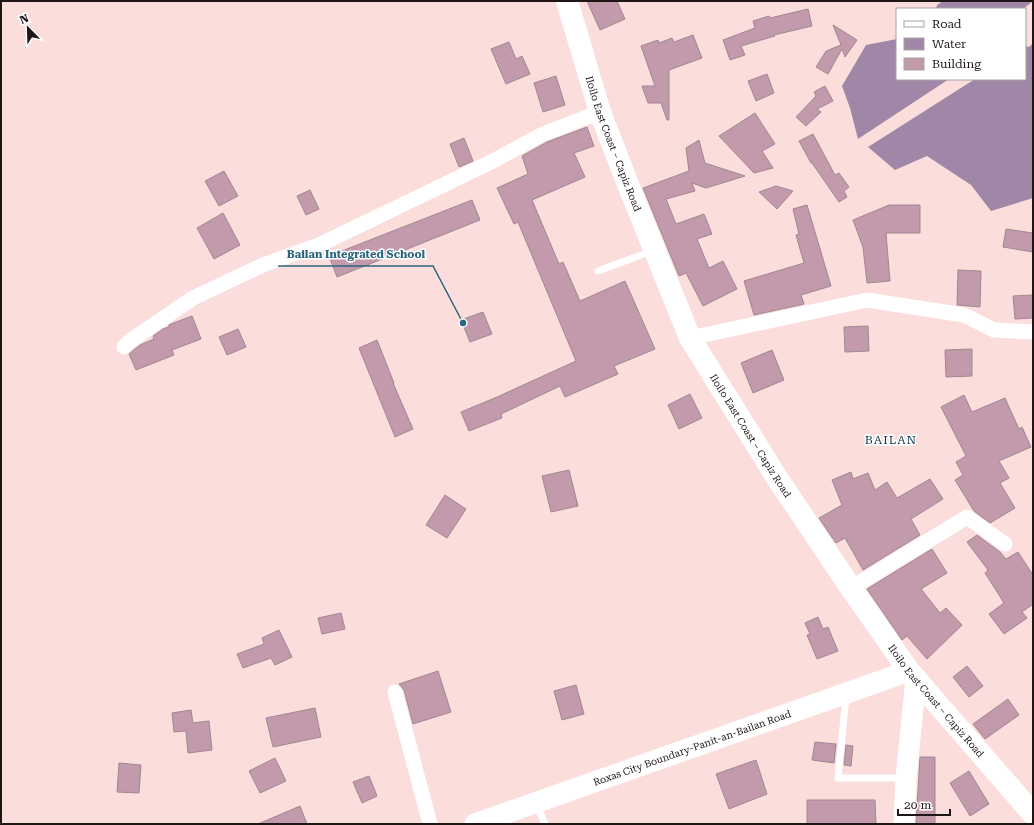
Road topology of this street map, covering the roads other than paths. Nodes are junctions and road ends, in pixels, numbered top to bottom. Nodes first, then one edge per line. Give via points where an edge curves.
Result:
1 (567, 1) edge
2 (600, 112) junction
3 (655, 250) junction
4 (598, 271) dead end
5 (1033, 332) edge
6 (690, 338) junction
7 (124, 347) dead end
8 (1005, 544) dead end
9 (851, 588) junction
10 (913, 675) junction
11 (395, 692) dead end
12 (846, 694) junction
13 (906, 778) junction
14 (536, 803) junction
15 (1033, 814) edge
16 (430, 824) edge
17 (475, 824) edge
18 (545, 824) edge
19 (904, 824) edge

1 - 2 main road, Iloilo East Coast – Capiz Road
2 - 3 main road, Iloilo East Coast – Capiz Road
2 - 7 street via 542,134 491,162 321,244 263,265 194,298
3 - 4 lane
3 - 6 main road, Iloilo East Coast – Capiz Road
5 - 6 street via 994,330 964,315 867,300
6 - 9 main road, Iloilo East Coast – Capiz Road via 779,482
8 - 9 street via 967,517
9 - 10 main road, Iloilo East Coast – Capiz Road
10 - 12 main road, Roxas City Boundary-Panit-an-Bailan Road
10 - 13 main road
10 - 15 main road, Iloilo East Coast – Capiz Road
11 - 16 street
12 - 13 lane via 838,778
12 - 14 main road, Roxas City Boundary-Panit-an-Bailan Road
13 - 19 main road
14 - 17 main road, Roxas City Boundary-Panit-an-Bailan Road
14 - 18 lane

